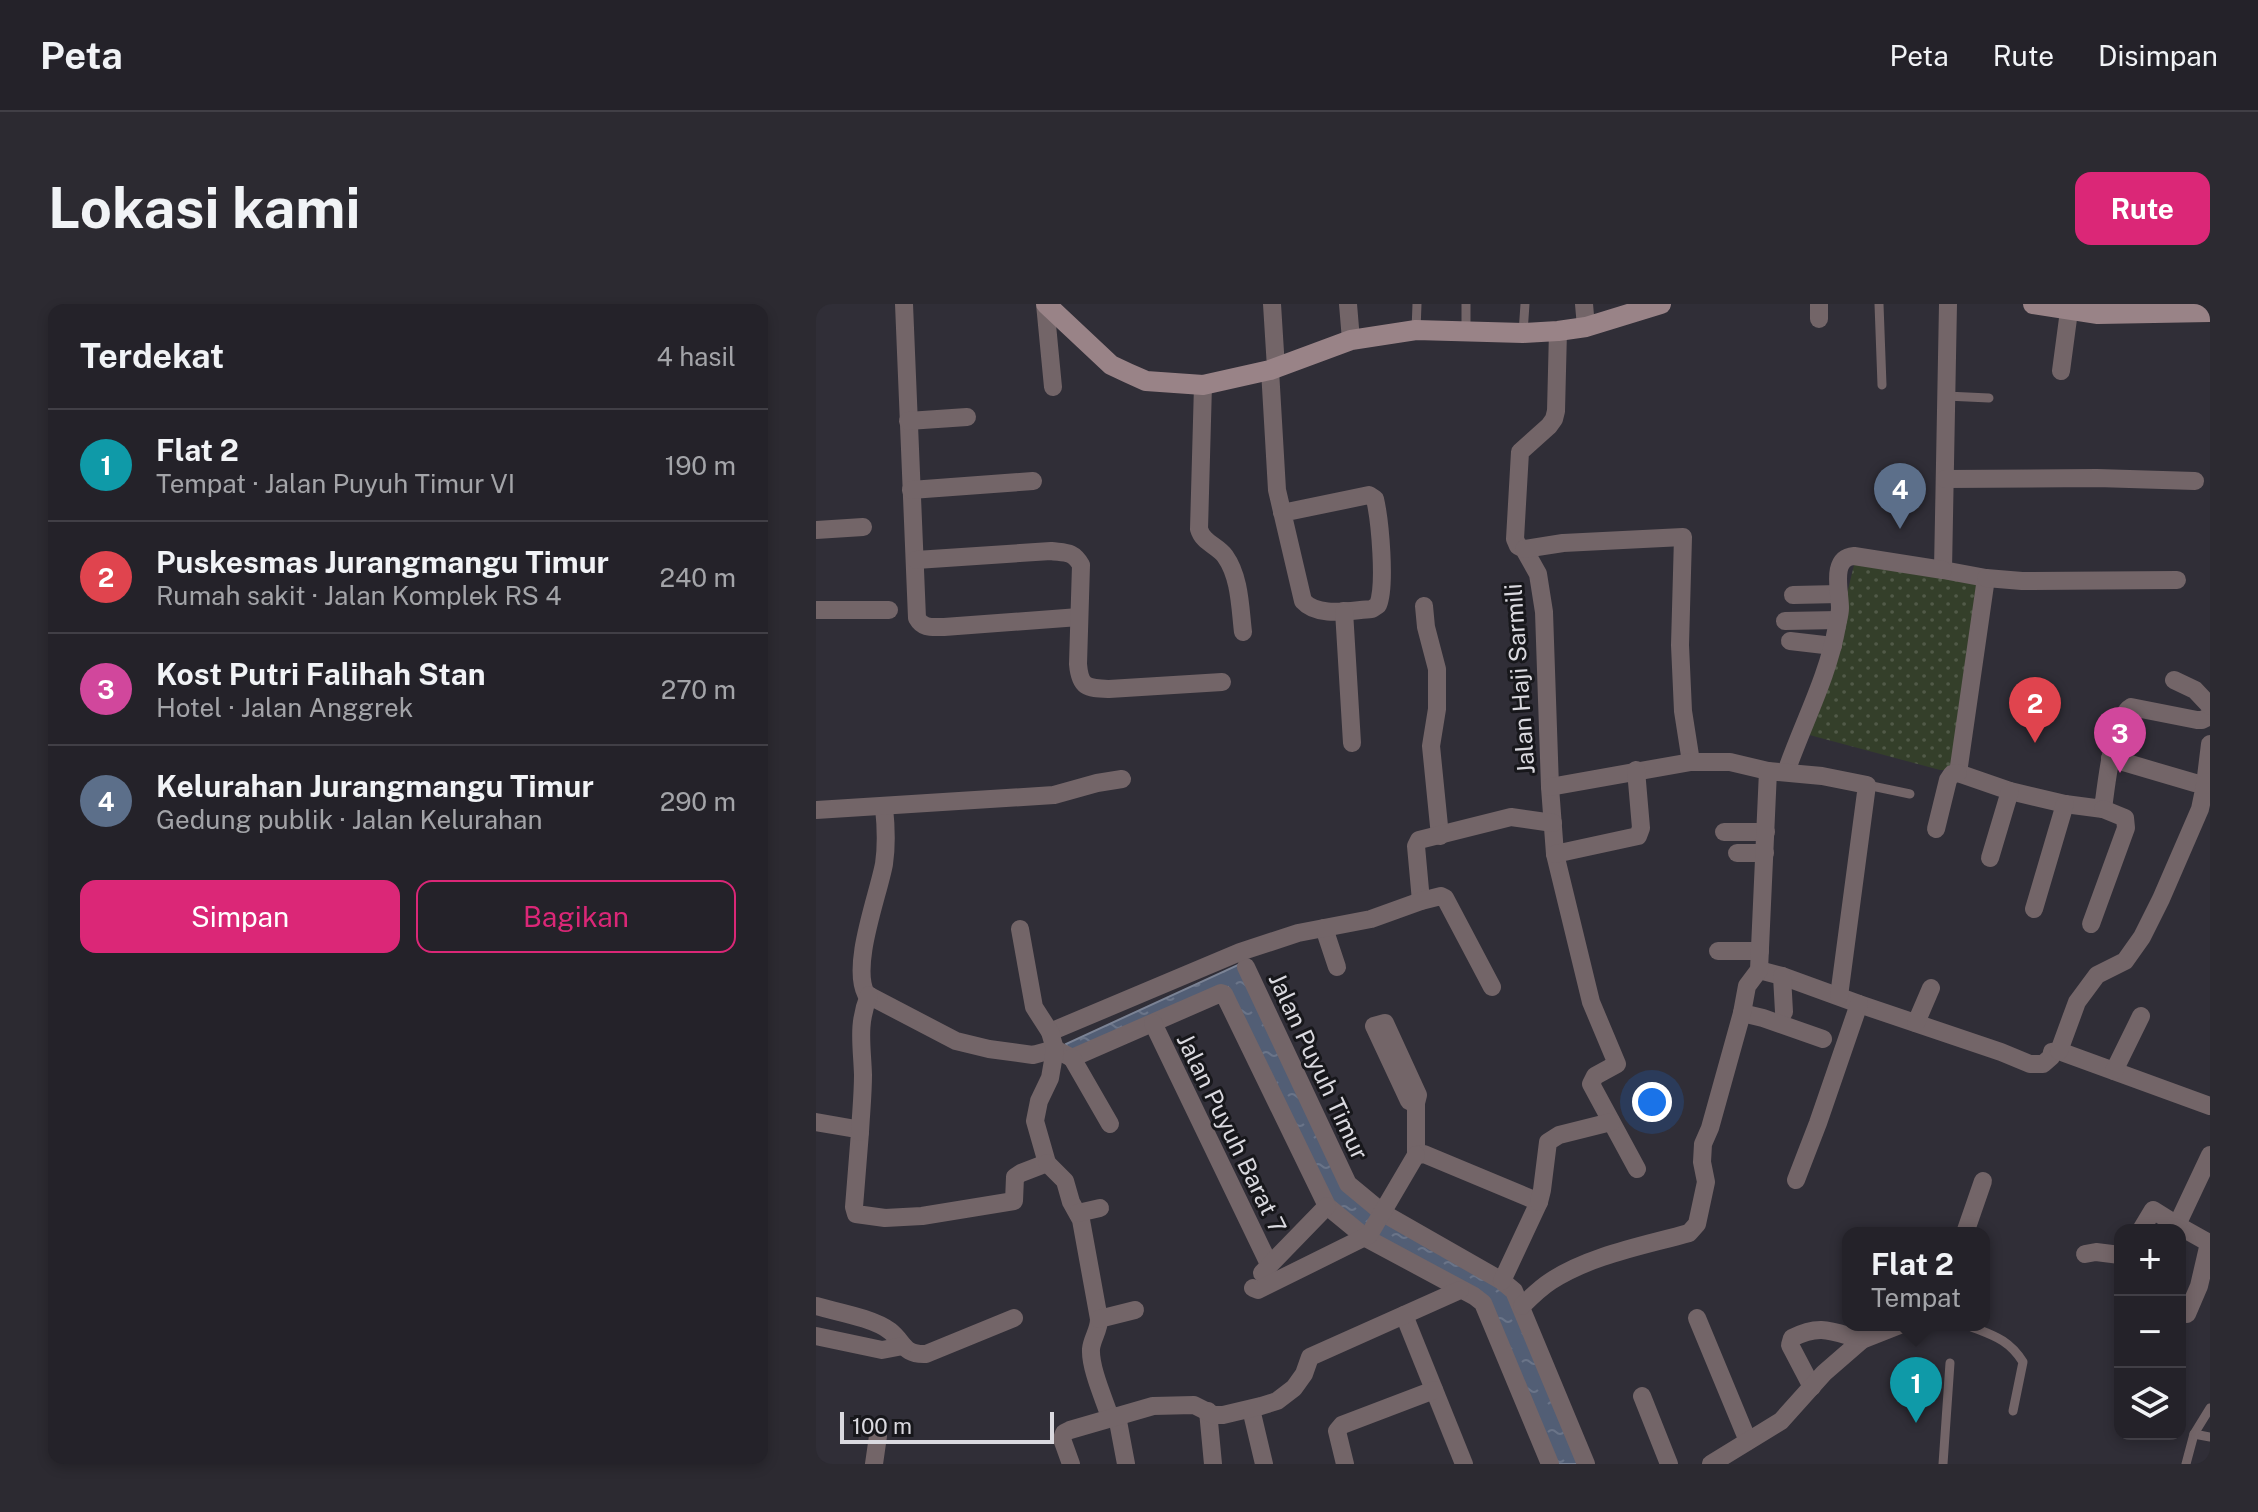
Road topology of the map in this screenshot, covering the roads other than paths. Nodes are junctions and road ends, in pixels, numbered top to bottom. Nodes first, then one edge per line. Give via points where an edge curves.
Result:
1 (904, 304) edge
2 (1272, 304) edge
3 (1348, 304) edge
4 (1417, 304) edge
5 (1466, 304) edge
6 (1525, 304) edge
7 (1584, 304) edge
8 (1661, 304) edge
9 (1879, 304) edge
10 (1948, 304) edge
11 (2033, 304) edge
12 (1049, 308) edge
13 (2069, 311) junction
14 (2210, 312) edge
15 (1586, 327) junction
16 (1416, 330) junction
17 (1558, 331) junction
18 (1466, 332) junction
19 (1523, 333) junction
20 (1351, 340) junction
21 (1273, 369) junction
22 (2061, 371) dead end
23 (1203, 385) junction
24 (1882, 385) dead end
25 (1053, 387) dead end
26 (1946, 396) junction
27 (1989, 398) dead end
28 (967, 417) dead end
29 (908, 421) junction
30 (1945, 479) junction
31 (1033, 481) dead end
32 (2195, 481) dead end
33 (911, 490) junction
34 (1282, 513) junction
35 (863, 527) dead end
36 (816, 530) edge
37 (1524, 549) junction
38 (916, 560) junction
39 (1943, 570) junction
40 (1986, 578) junction
41 (2177, 580) dead end
42 (1839, 594) junction
43 (1793, 595) dead end
44 (1424, 606) dead end
45 (816, 610) edge
46 (889, 610) dead end
47 (1344, 611) junction
48 (1079, 617) junction
49 (1838, 620) junction
50 (1785, 621) dead end
51 (1243, 632) dead end
52 (1790, 641) dead end
53 (1833, 646) junction
54 (2174, 680) dead end
55 (1222, 682) dead end
56 (2210, 706) edge
57 (2210, 716) edge
58 (1352, 743) dead end
59 (2210, 744) edge
60 (2110, 758) junction
61 (1691, 762) junction
62 (1636, 770) junction
63 (1958, 770) junction
64 (1777, 771) junction
65 (1122, 779) dead end
66 (2195, 783) dead end
67 (1867, 785) junction
68 (1550, 787) junction
69 (2010, 791) junction
70 (1910, 794) dead end
71 (2065, 804) junction
72 (884, 807) junction
73 (2103, 809) junction
74 (816, 810) edge
75 (1553, 823) junction
76 (1936, 829) dead end
77 (1724, 832) dead end
78 (1766, 832) junction
79 (1440, 836) junction
80 (1737, 853) dead end
81 (1765, 853) junction
82 (1555, 854) junction
83 (1990, 858) dead end
84 (1421, 901) junction
85 (2034, 909) dead end
86 (2091, 924) dead end
87 (1324, 928) junction
88 (1020, 929) dead end
89 (1718, 951) dead end
90 (1760, 951) junction
91 (1246, 967) dead end
92 (1337, 967) dead end
93 (1759, 970) junction
94 (1782, 976) junction
95 (1492, 987) dead end
96 (1931, 988) dead end
97 (869, 995) junction
98 (1839, 996) junction
99 (1859, 1004) junction
100 (1784, 1012) dead end
101 (1742, 1013) junction
102 (2141, 1016) dead end
103 (1153, 1023) junction
104 (1916, 1023) junction
105 (1823, 1039) dead end
106 (1059, 1046) junction
107 (2059, 1051) junction
108 (2114, 1071) junction
109 (1416, 1103) dead end
110 (2210, 1106) edge
111 (816, 1122) edge
112 (1611, 1122) junction
113 (1110, 1124) dead end
114 (860, 1132) junction
115 (1416, 1155) junction
116 (2210, 1155) edge
117 (1047, 1163) junction
118 (1637, 1169) dead end
119 (1796, 1180) dead end
120 (1983, 1181) dead end
121 (1539, 1202) junction
122 (1327, 1206) junction
123 (1100, 1208) dead end
124 (1078, 1213) junction
125 (1382, 1214) junction
126 (2145, 1224) edge
127 (2175, 1224) edge
128 (2177, 1224) edge
129 (1967, 1227) edge
130 (2186, 1230) edge
131 (1368, 1236) junction
132 (2085, 1254) dead end
133 (2114, 1254) edge
134 (1269, 1264) junction
135 (1502, 1281) junction
136 (1460, 1290) junction
137 (816, 1306) edge
138 (1522, 1306) junction
139 (1135, 1310) dead end
140 (2187, 1314) dead end
141 (1404, 1315) junction
142 (1014, 1318) dead end
143 (1697, 1318) dead end
144 (1099, 1319) junction
145 (1885, 1331) edge
146 (1980, 1331) edge
147 (816, 1336) edge
148 (1862, 1340) junction
149 (903, 1346) junction
150 (1950, 1363) dead end
151 (1812, 1387) junction
152 (1434, 1390) junction
153 (1642, 1396) dead end
154 (2210, 1408) edge
155 (1251, 1409) junction
156 (1208, 1411) junction
157 (2013, 1411) dead end
158 (1114, 1416) junction
159 (2194, 1434) junction
160 (878, 1436) dead end
161 (2210, 1437) edge
162 (1748, 1441) junction
163 (874, 1464) edge
164 (1071, 1464) edge
165 (1126, 1464) edge
166 (1213, 1464) edge
167 (1264, 1464) edge
168 (1345, 1464) edge
169 (1464, 1464) edge
170 (1550, 1464) edge
171 (1586, 1464) edge
172 (1669, 1464) edge
173 (1711, 1464) edge
174 (1943, 1464) edge
175 (2186, 1464) edge

1 - 29 street
2 - 21 street
3 - 20 street
4 - 16 lane
5 - 18 lane
6 - 19 lane
7 - 15 street
8 - 15 main road
9 - 24 lane
10 - 26 street
11 - 13 main road
12 - 23 main road via 1119,369 1146,381
12 - 25 street
13 - 14 main road
13 - 22 street
15 - 17 main road
16 - 18 main road
16 - 20 main road
17 - 19 main road
17 - 37 street, Jalan Haji Sarmili via 1554,419 1518,457 1515,539
18 - 19 main road
20 - 21 main road
21 - 23 main road
21 - 34 street
23 - 51 street via 1200,534 1223,553 1234,571
26 - 27 lane
26 - 30 street
28 - 29 street
29 - 33 street
30 - 32 street
30 - 39 street
31 - 33 street
33 - 38 street
34 - 47 street via 1303,601 1314,609
34 - 47 street via 1369,495 1375,499 1380,600 1372,609
35 - 36 street
37 - 61 street via 1683,537 1680,645
37 - 68 street, Jalan Haji Sarmili via 1538,574 1544,612
38 - 48 street via 1051,551 1075,556 1081,565
38 - 48 street via 917,618 926,627
39 - 40 street
39 - 42 street via 1848,556 1838,571
40 - 41 street
40 - 63 street
42 - 43 street
42 - 49 street
44 - 79 street via 1437,669 1431,746
45 - 46 street
47 - 58 street
48 - 55 street via 1083,684 1109,689
49 - 50 street
49 - 53 street
52 - 53 street
53 - 64 street
54 - 56 street via 2195,690
57 - 60 street via 2197,720 2131,707 2125,710
59 - 107 street via 2200,809 2161,899 2125,961 2097,975 2077,1002
60 - 66 street
60 - 73 street
61 - 62 street
61 - 64 street via 1730,762
62 - 68 street
62 - 82 street via 1638,836
63 - 69 street
63 - 76 street via 1948,780
64 - 67 street
64 - 78 street
65 - 72 street via 1054,795
67 - 70 lane
67 - 98 street
68 - 75 street, Jalan Haji Sarmili
69 - 71 street
69 - 83 street
71 - 73 street
71 - 85 street
72 - 74 street
72 - 97 street via 884,864 863,955 861,985
73 - 86 street via 2125,818 2126,828
75 - 79 street via 1511,817
75 - 82 street, Jalan Haji Sarmili
77 - 78 street
78 - 81 street
79 - 84 street via 1419,840 1416,846
80 - 81 street
81 - 90 street
82 - 112 street, Jalan Haji Sarmili via 1591,1002 1617,1064 1591,1081
84 - 87 street
84 - 95 street via 1445,898
87 - 92 street
87 - 106 street via 1240,952
88 - 106 street via 1034,1007
89 - 90 street
90 - 93 street
91 - 125 street, Jalan Puyuh Timur via 1348,1184
93 - 94 street
93 - 101 street via 1747,986
94 - 98 street
94 - 100 street
96 - 104 street
97 - 106 street via 956,1041 1033,1055
97 - 114 street via 861,1013
98 - 99 street
99 - 104 street
99 - 119 street
101 - 105 street
101 - 138 street via 1703,1144 1706,1182 1697,1224 1689,1233 1573,1270
102 - 108 street
103 - 106 street
103 - 122 street via 1224,994
103 - 134 street, Jalan Puyuh Barat 7
104 - 107 street via 2036,1065
106 - 113 street
106 - 117 street via 1035,1121
107 - 108 street
108 - 110 street
109 - 115 street
111 - 114 street
112 - 118 street
112 - 121 street via 1550,1140
114 - 117 street via 854,1207 859,1215 922,1216 1011,1203 1015,1177
115 - 121 street
115 - 125 street
116 - 128 street
117 - 124 street via 1065,1181
120 - 129 street
121 - 135 street
122 - 131 street
122 - 134 street
123 - 124 street
124 - 144 street
125 - 131 street
125 - 135 street, Jalan Puyuh Timur
126 - 127 street via 2153,1210
130 - 140 street via 2209,1243
131 - 134 street via 1253,1288
131 - 136 street
132 - 133 street
135 - 138 street, Jalan Puyuh Timur
136 - 141 street
136 - 170 street via 1483,1303
137 - 149 street via 877,1324
138 - 171 street, Jalan Puyuh Timur
139 - 144 street
141 - 152 street
141 - 155 street via 1310,1357 1294,1388 1277,1401
142 - 149 street via 926,1354
143 - 162 street
144 - 158 street via 1091,1358
145 - 148 street
146 - 157 lane via 2014,1347 2023,1362
147 - 149 street via 882,1350
148 - 151 street
148 - 151 street via 1822,1329 1792,1338 1790,1345
150 - 174 lane
151 - 162 street via 1781,1421
152 - 168 street via 1342,1425 1337,1436
152 - 169 street
153 - 172 street
154 - 159 lane
155 - 156 street via 1223,1415
155 - 167 street
156 - 158 street via 1180,1404
156 - 166 street
158 - 164 street via 1064,1433
158 - 165 street
159 - 161 lane
159 - 175 lane
160 - 163 street
162 - 173 street

